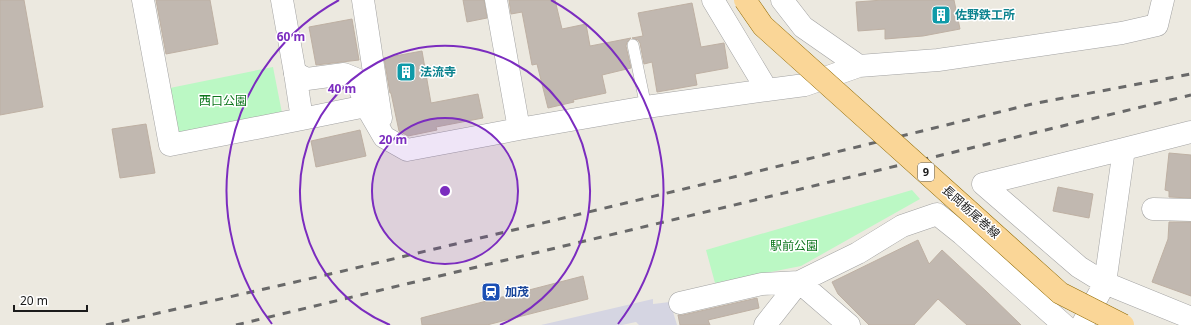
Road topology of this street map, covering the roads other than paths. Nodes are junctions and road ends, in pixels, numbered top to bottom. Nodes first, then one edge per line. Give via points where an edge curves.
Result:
1 (143, 0) edge
2 (282, 0) edge
3 (363, 0) edge
4 (496, 0) edge
5 (713, 0) edge
6 (745, 0) edge
7 (782, 0) edge
8 (1163, 0) edge
9 (633, 45) dead end
10 (859, 66) junction
11 (295, 73) junction
12 (767, 90) junction
13 (366, 106) junction
14 (646, 107) junction
15 (302, 119) junction
16 (519, 130) junction
17 (1191, 132) edge
18 (384, 137) junction
19 (1124, 149) junction
20 (1153, 209) dead end
21 (1191, 210) edge
22 (799, 282) junction
23 (1105, 283) junction
24 (680, 303) dead end
25 (1191, 318) edge
26 (765, 325) edge
27 (849, 325) edge
28 (1064, 325) edge
29 (1082, 325) edge
30 (1123, 325) edge

1 - 15 street via 170,145
2 - 11 street
3 - 18 street
4 - 16 street
5 - 12 street
6 - 30 main road, 長岡栃尾巻線 / 9, bridge via 763,26 1060,293
7 - 10 street via 803,27
8 - 10 street via 1157,25 1122,33 938,60
9 - 14 lane
10 - 12 street via 806,84
11 - 13 street via 306,79 344,74 356,79
11 - 15 street
12 - 14 street
13 - 15 street
13 - 18 street
14 - 16 street
16 - 18 street via 407,150
17 - 19 street
19 - 23 street
19 - 23 street via 983,184 1079,268
20 - 21 street
22 - 24 street via 762,284
22 - 26 street
22 - 27 street
22 - 28 street via 858,253 902,226 937,214
23 - 25 street
23 - 29 street

